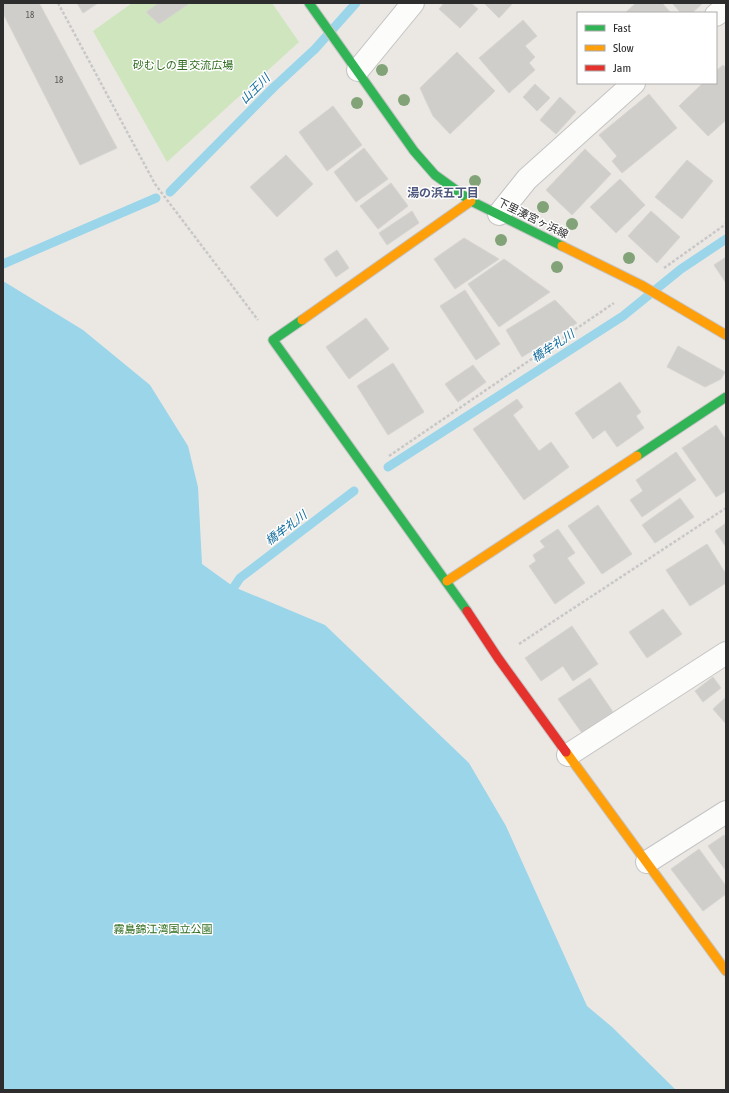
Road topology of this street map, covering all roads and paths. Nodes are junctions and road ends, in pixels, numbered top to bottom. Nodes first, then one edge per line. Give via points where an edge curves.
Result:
1 (58, 3) edge
2 (309, 3) edge
3 (413, 3) edge
4 (726, 7) edge
5 (717, 14) edge
6 (354, 66) junction
7 (633, 84) edge
8 (471, 201) junction
9 (499, 214) junction
10 (726, 224) edge
11 (642, 286) junction
12 (726, 335) edge
13 (273, 340) junction
14 (726, 397) edge
15 (368, 470) junction
16 (726, 508) edge
17 (447, 581) junction
18 (726, 654) edge
19 (498, 658) junction
20 (568, 755) junction
21 (726, 812) edge
22 (647, 862) junction
23 (726, 971) edge

1 - 13 path via 155,184
2 - 6 street, 下里湊宮ヶ浜線
3 - 6 street
4 - 5 street
6 - 8 street, 下里湊宮ヶ浜線 via 414,151 435,175
7 - 9 street via 527,179
8 - 9 street, 下里湊宮ヶ浜線
8 - 13 street
9 - 11 street, 下里湊宮ヶ浜線
10 - 11 path
11 - 12 street, 下里湊宮ヶ浜線
11 - 15 path via 525,362
13 - 15 street
14 - 17 street
15 - 17 street
16 - 19 path
17 - 19 street
18 - 20 street
19 - 20 street
20 - 22 street
21 - 22 street
22 - 23 street

